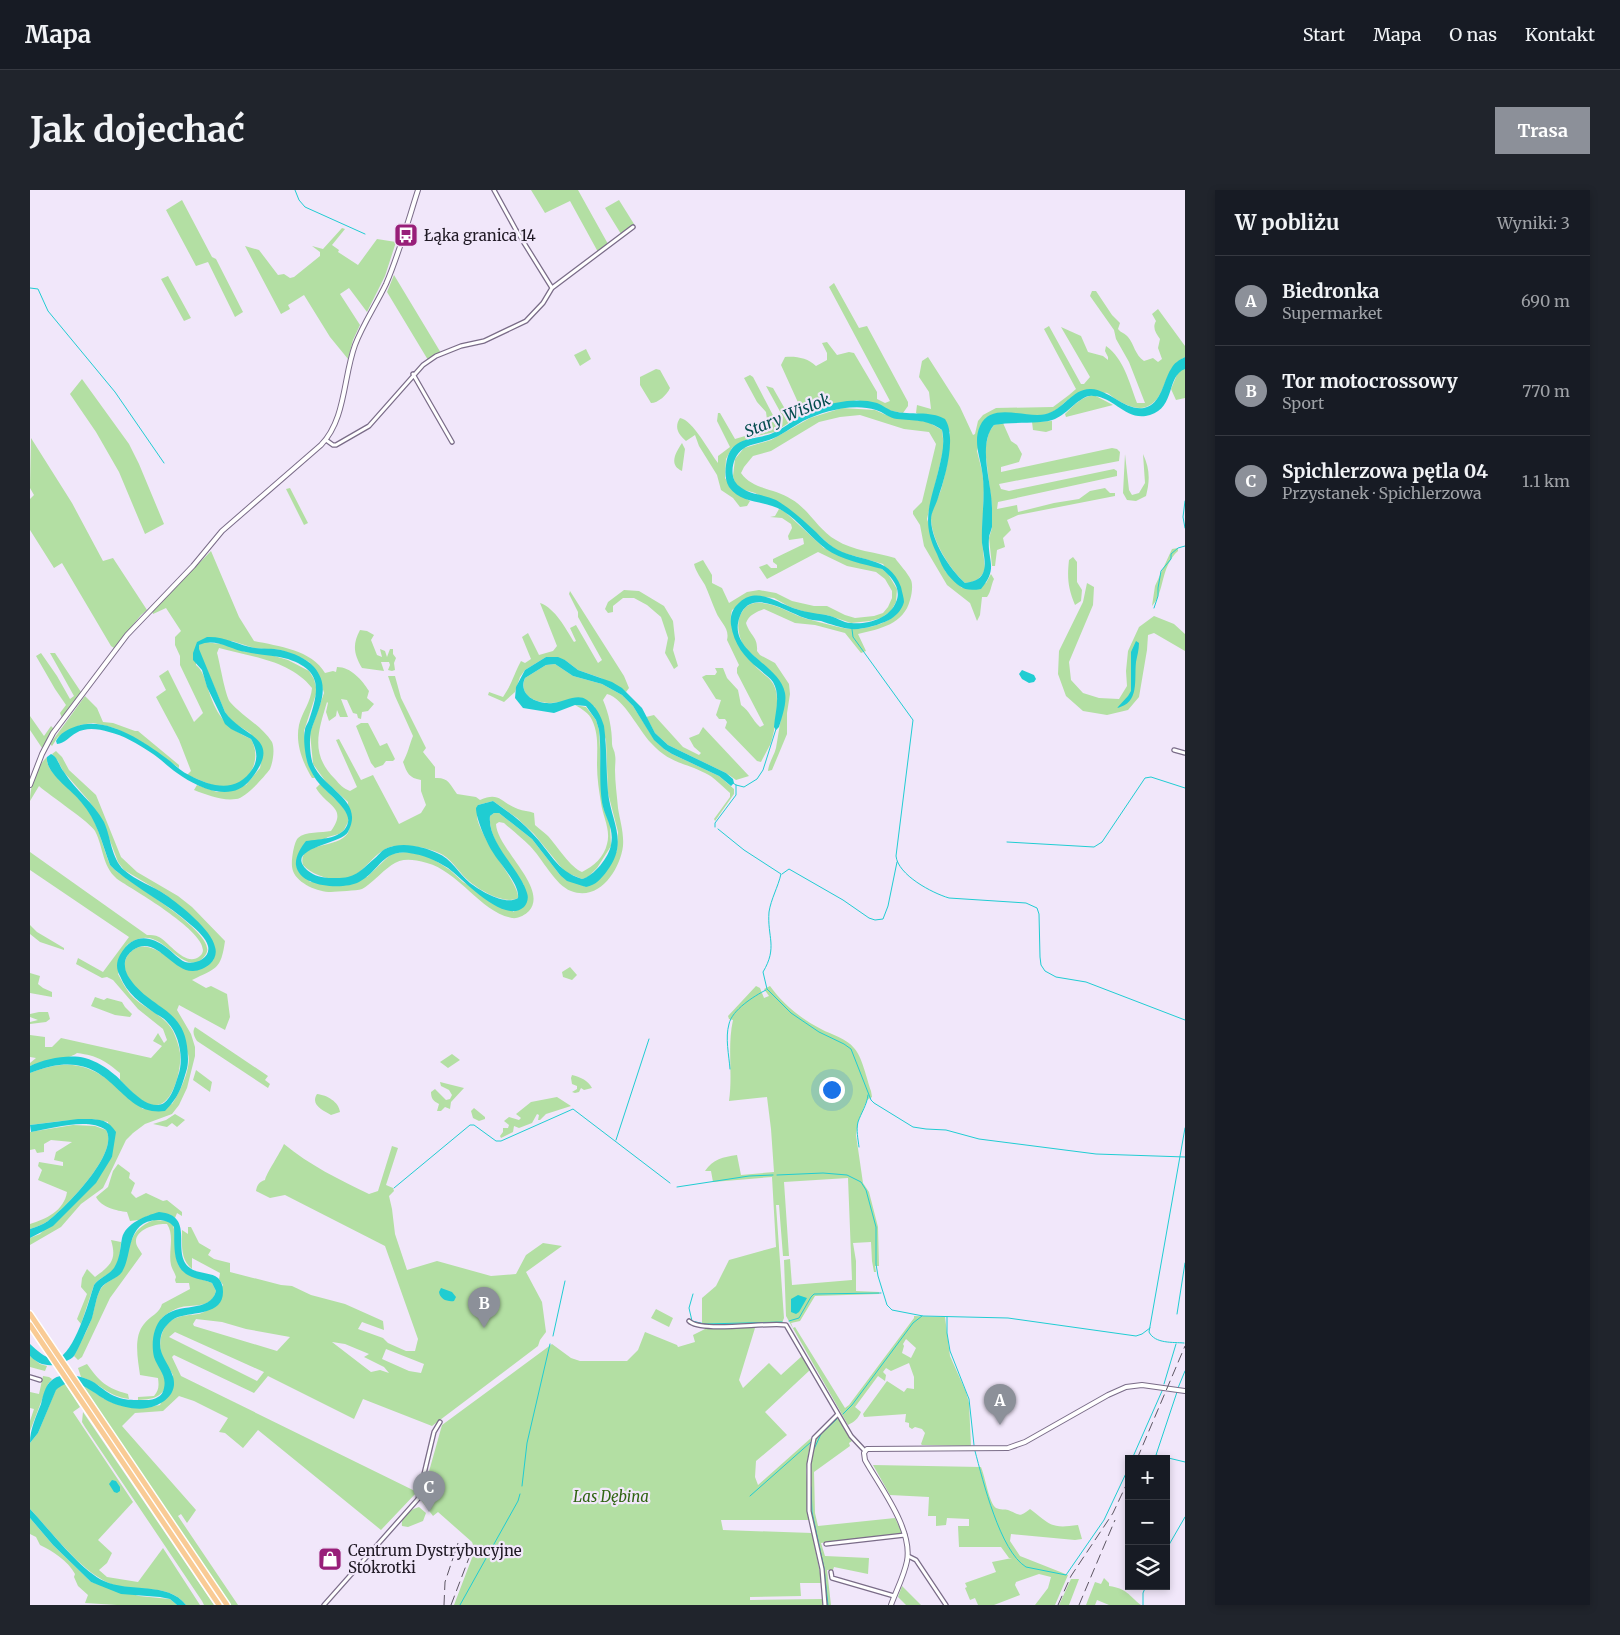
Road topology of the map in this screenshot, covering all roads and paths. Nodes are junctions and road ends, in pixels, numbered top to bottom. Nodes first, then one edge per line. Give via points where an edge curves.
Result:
1 (418, 190) edge
2 (494, 190) edge
3 (633, 227) dead end
4 (552, 288) junction
5 (414, 374) junction
6 (326, 440) junction
7 (452, 442) dead end
8 (1174, 750) dead end
9 (1185, 753) edge
10 (30, 786) edge
11 (30, 1314) edge
12 (689, 1321) dead end
13 (34, 1327) edge
14 (30, 1377) edge
15 (40, 1380) dead end
16 (1185, 1391) edge
17 (838, 1414) junction
18 (440, 1422) dead end
19 (865, 1451) junction
20 (906, 1535) junction
21 (826, 1544) dead end
22 (908, 1556) junction
23 (831, 1572) dead end
24 (894, 1596) junction
25 (219, 1605) edge
26 (227, 1605) edge
27 (324, 1605) edge
28 (825, 1605) edge
29 (891, 1605) edge
30 (946, 1605) edge

1 - 6 street via 390,274 352,351 337,420
2 - 4 street
3 - 4 street
4 - 5 street via 543,304 526,321 484,341 436,356
5 - 6 street via 369,426 336,445
5 - 7 street
6 - 10 street via 222,531 127,635 53,733
8 - 9 street
11 - 13 main road
12 - 17 street via 711,1327 786,1325
13 - 25 main road
13 - 26 main road
14 - 15 street
16 - 19 street via 1142,1385 1126,1387 1034,1437 1000,1449 873,1448
17 - 19 street via 856,1444
17 - 28 street via 814,1438 808,1464 809,1511 822,1569
18 - 27 street via 434,1432 418,1499
19 - 20 street via 865,1460
20 - 21 street
20 - 22 street
22 - 24 street
22 - 30 street via 918,1562
23 - 24 street via 832,1578
24 - 29 street

